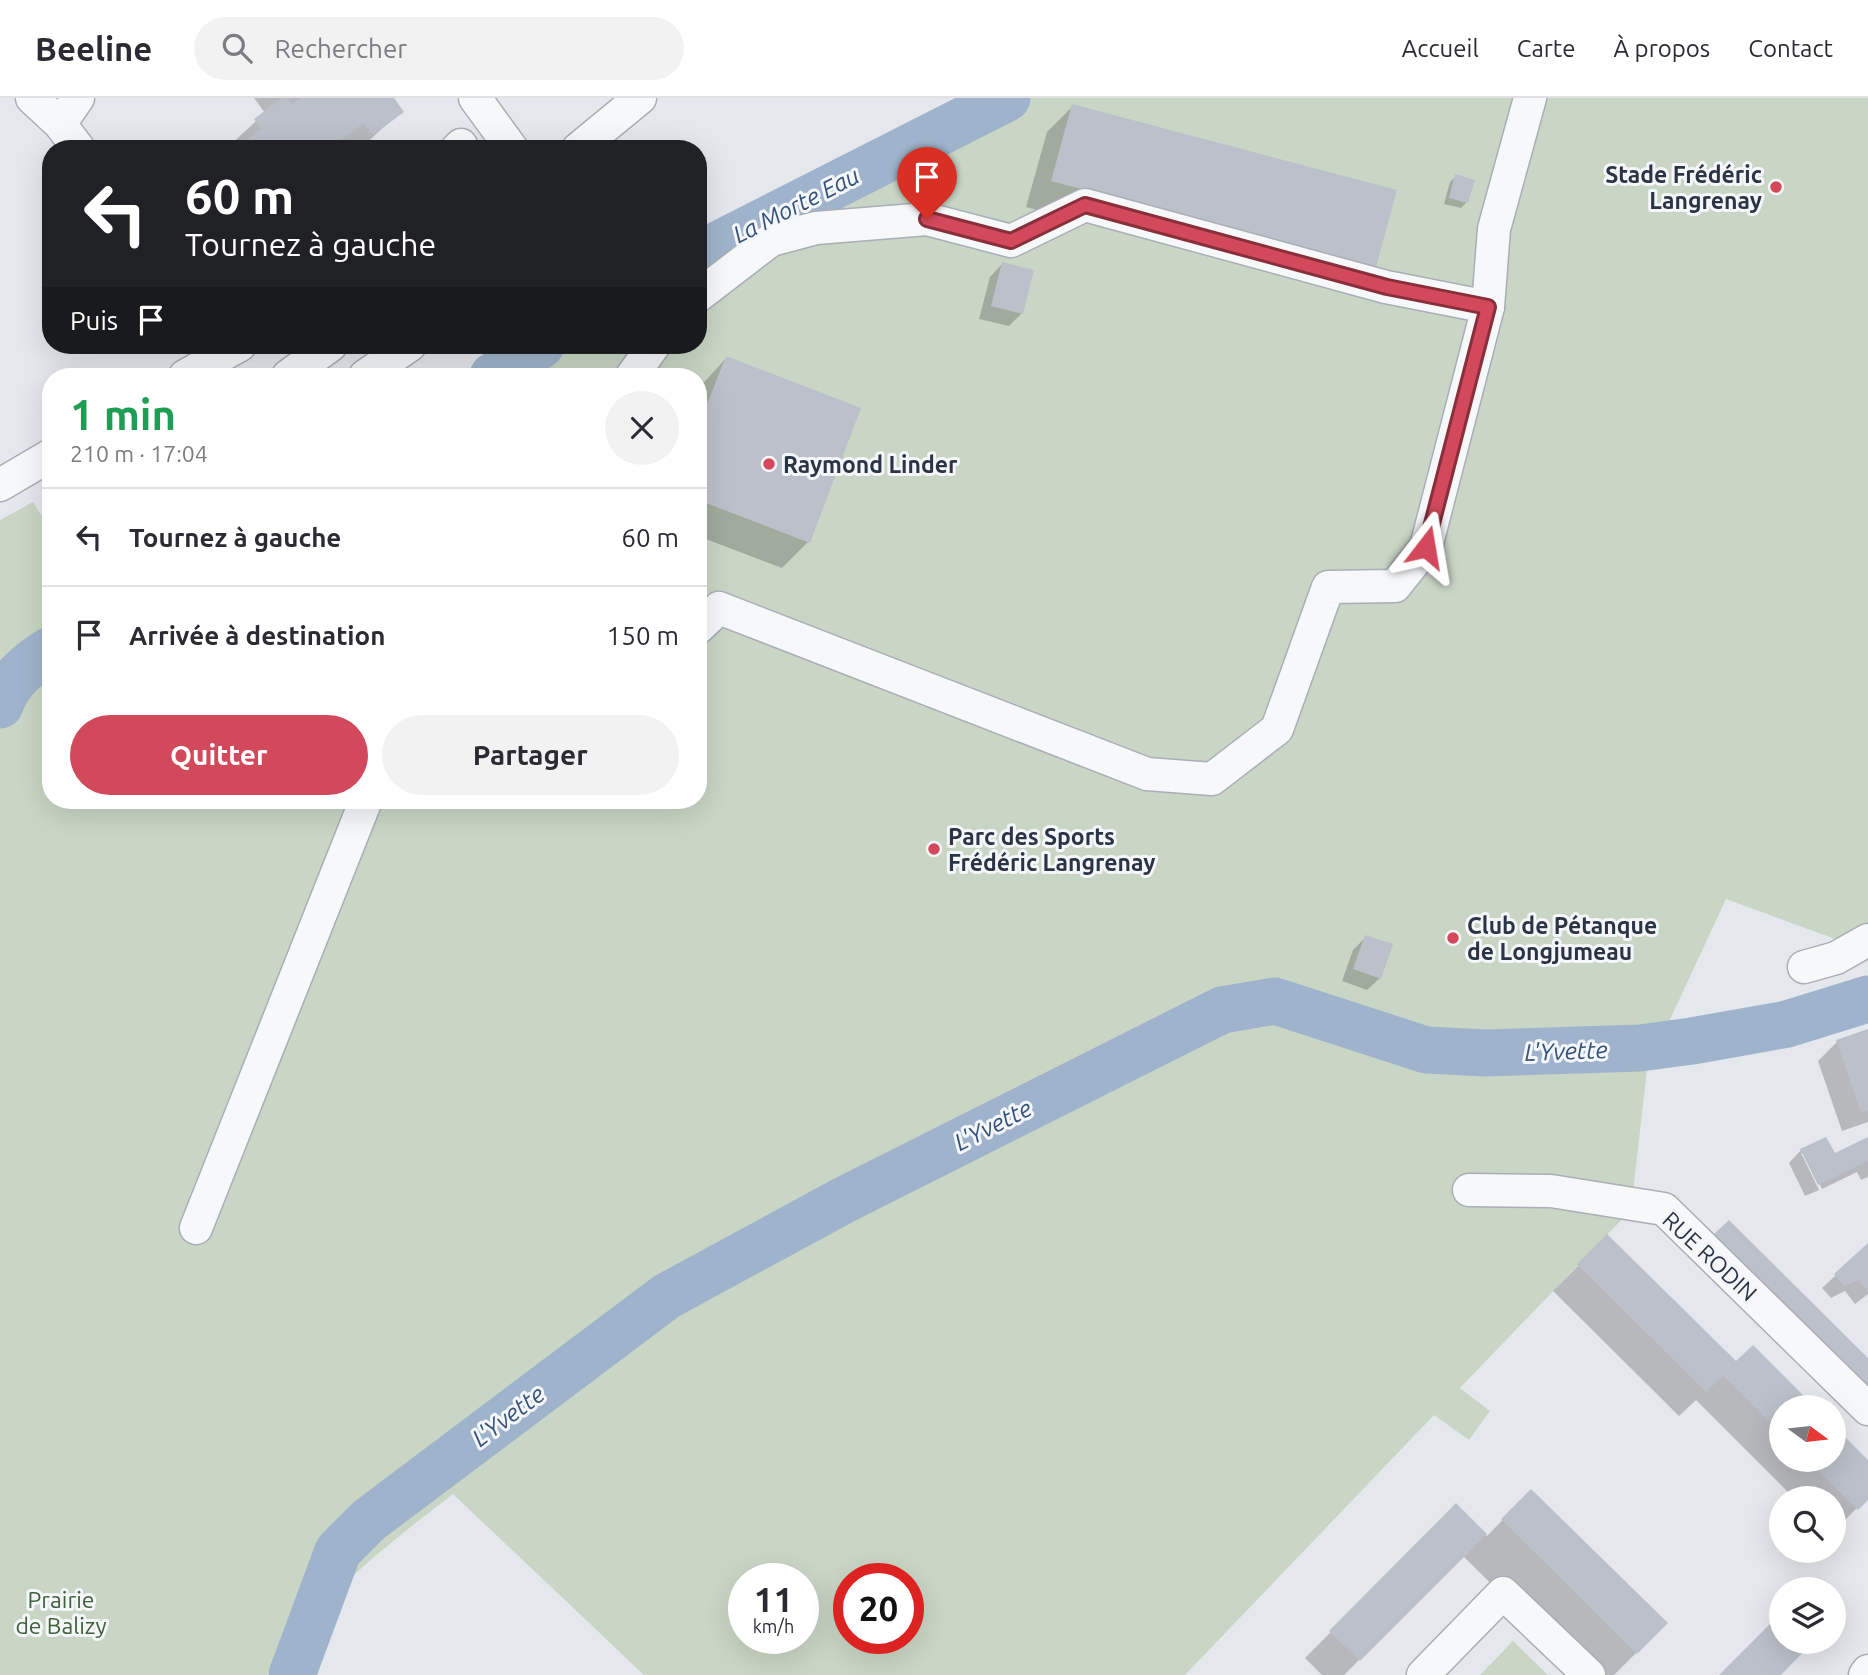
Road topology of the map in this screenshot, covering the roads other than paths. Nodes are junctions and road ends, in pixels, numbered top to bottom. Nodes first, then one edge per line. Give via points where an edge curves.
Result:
1 (32, 98) edge
2 (78, 98) edge
3 (475, 98) edge
4 (640, 98) edge
5 (1531, 98) edge
6 (60, 124) junction
7 (72, 140) edge
8 (505, 140) edge
9 (589, 140) edge
10 (707, 289) edge
11 (1488, 307) junction
12 (220, 354) edge
13 (319, 354) edge
14 (345, 354) edge
15 (396, 354) edge
16 (198, 368) edge
17 (299, 368) edge
18 (357, 368) edge
19 (375, 368) edge
20 (42, 460) edge
21 (0, 485) edge
22 (707, 619) edge
23 (362, 809) edge
24 (1868, 940) edge
25 (1804, 967) dead end
26 (1469, 1190) dead end
27 (196, 1228) dead end
28 (1868, 1409) edge
29 (1423, 1675) edge
30 (1589, 1675) edge

1 - 6 street
2 - 6 street
3 - 8 street
4 - 9 street
5 - 11 street via 1494,229
6 - 7 street
10 - 11 street via 771,240 816,228 927,219 1011,241 1085,205 1387,287
11 - 22 street via 1426,547 1395,586 1328,587 1276,729 1212,779 1147,774 719,608
12 - 16 street
13 - 17 street
14 - 18 street
15 - 19 street
20 - 21 street
23 - 27 street
24 - 25 street via 1836,958
26 - 28 street, RUE RODIN via 1551,1191 1664,1209
29 - 30 street via 1503,1593

